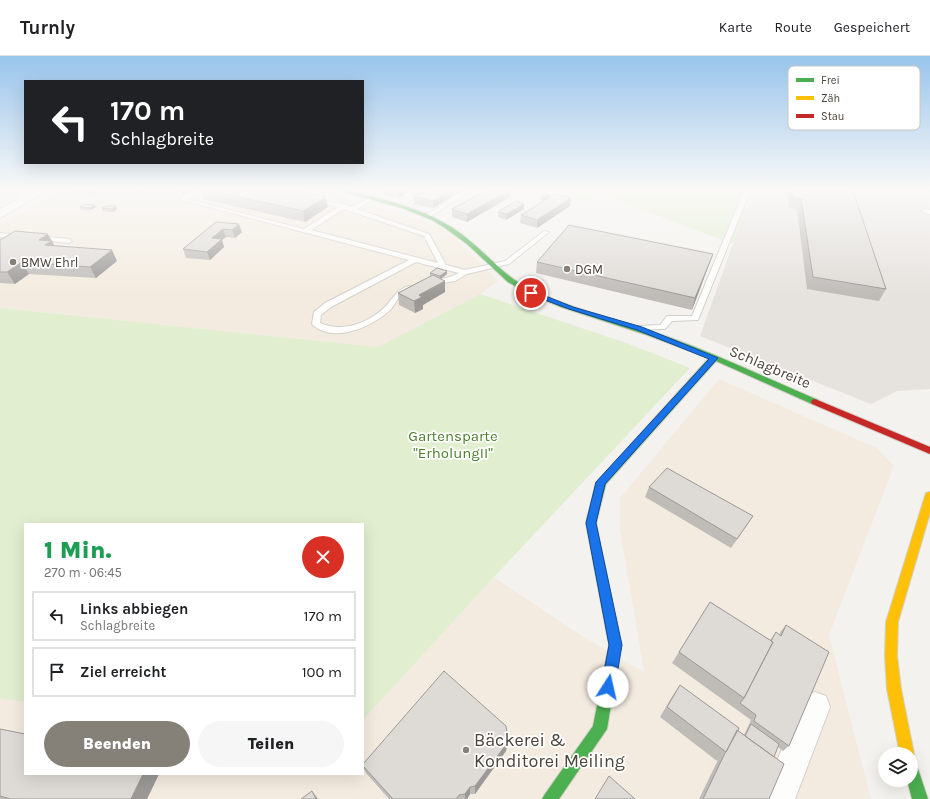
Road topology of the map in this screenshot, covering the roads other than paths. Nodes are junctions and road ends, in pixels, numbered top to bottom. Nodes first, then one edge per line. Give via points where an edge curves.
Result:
1 (285, 226) edge
2 (313, 226) edge
3 (400, 226) edge
4 (444, 226) edge
5 (733, 226) edge
6 (305, 231) junction
7 (546, 232) dead end
8 (0, 236) edge
9 (69, 241) dead end
10 (416, 259) junction
11 (443, 266) junction
12 (491, 267) junction
13 (465, 272) junction
14 (640, 328) junction
15 (714, 358) junction
16 (930, 450) edge
17 (930, 496) edge
18 (815, 707) dead end
19 (906, 747) edge
20 (917, 787) edge
21 (550, 799) edge
22 (778, 799) edge
23 (920, 799) edge

1 - 6 lane
2 - 6 lane
3 - 11 lane via 427,235
4 - 12 street, Schlagbreite via 461,236
5 - 14 lane via 695,318 670,318 662,327
6 - 10 lane
7 - 12 lane via 507,263
8 - 9 lane
10 - 11 lane
10 - 13 lane via 328,305 317,314 316,324 334,330 354,329 380,314 396,297 411,287 452,279
11 - 13 lane
12 - 13 lane
12 - 14 street, Schlagbreite via 512,283 543,298
14 - 15 street, Schlagbreite
15 - 16 street, Schlagbreite
15 - 21 street via 601,482 591,523 615,645 600,729
17 - 19 street via 892,622 894,693
18 - 22 street
20 - 23 street

